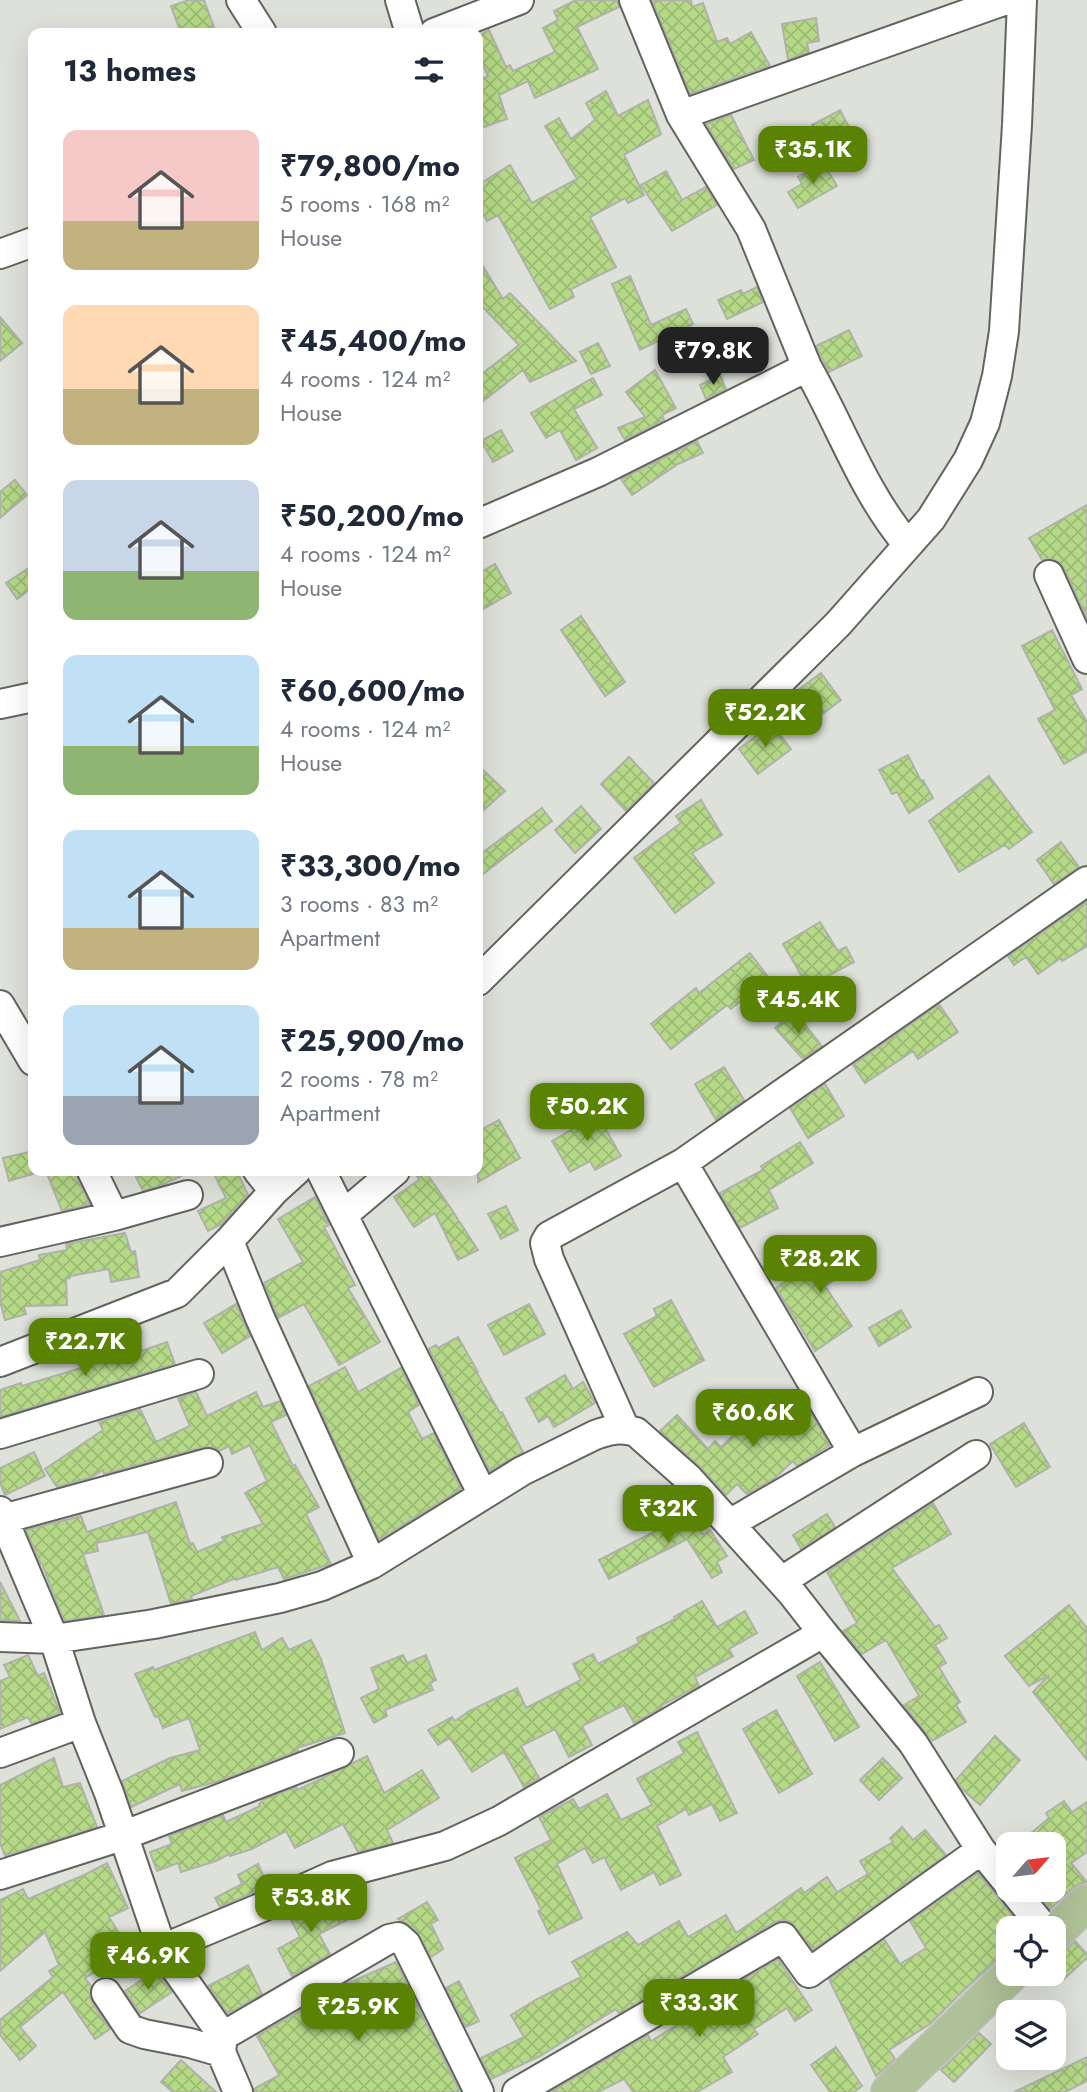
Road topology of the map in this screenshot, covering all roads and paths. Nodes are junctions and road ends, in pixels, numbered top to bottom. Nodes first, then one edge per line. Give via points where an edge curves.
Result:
1 (241, 0) edge
2 (400, 0) edge
3 (519, 0) edge
4 (634, 0) edge
5 (1006, 0) edge
6 (1022, 0) edge
7 (259, 28) edge
8 (408, 28) edge
9 (447, 28) edge
10 (681, 115) junction
11 (28, 245) edge
12 (0, 254) edge
13 (807, 367) junction
14 (483, 522) edge
15 (908, 545) junction
16 (1049, 575) dead end
17 (1087, 659) edge
18 (28, 698) edge
19 (0, 704) edge
20 (1087, 881) edge
21 (483, 976) edge
22 (0, 1005) edge
23 (28, 1053) edge
24 (683, 1163) junction
25 (94, 1176) edge
26 (323, 1176) edge
27 (389, 1176) edge
28 (266, 1181) edge
29 (188, 1195) dead end
30 (343, 1215) junction
31 (114, 1216) junction
32 (229, 1241) junction
33 (0, 1242) edge
34 (0, 1362) edge
35 (199, 1374) dead end
36 (978, 1392) dead end
37 (625, 1429) junction
38 (0, 1434) edge
39 (853, 1452) junction
40 (976, 1455) dead end
41 (208, 1463) dead end
42 (483, 1495) junction
43 (2, 1515) edge
44 (730, 1522) junction
45 (372, 1564) junction
46 (782, 1581) junction
47 (823, 1633) junction
48 (0, 1637) edge
49 (54, 1639) junction
50 (81, 1723) junction
51 (0, 1753) edge
52 (340, 1753) dead end
53 (122, 1836) junction
54 (981, 1850) junction
55 (996, 1869) edge
56 (0, 1875) edge
57 (1023, 1902) edge
58 (1087, 1902) edge
59 (1034, 1916) edge
60 (1066, 1922) edge
61 (162, 1949) junction
62 (999, 1986) edge
63 (106, 1993) dead end
64 (222, 2044) junction
65 (238, 2092) edge
66 (479, 2092) edge
67 (517, 2092) edge
68 (889, 2092) edge

1 - 7 street
2 - 8 street
3 - 9 street
4 - 10 street
5 - 10 street
6 - 15 street via 1009,276 997,376 985,423 968,460 932,519
10 - 13 street via 751,229
11 - 12 street
13 - 14 street via 597,472
13 - 15 street via 867,486
15 - 21 street via 838,624
16 - 17 street
18 - 19 street
20 - 24 street
22 - 23 street
24 - 37 street via 554,1232 545,1243
24 - 39 street
25 - 31 street
26 - 30 street
27 - 30 street
28 - 32 street
29 - 31 street
30 - 42 street
31 - 33 street
32 - 34 street via 177,1293
32 - 45 street
35 - 38 street
36 - 39 street
37 - 42 street via 580,1442
37 - 44 street via 645,1439
39 - 44 street
40 - 46 street
41 - 43 street
42 - 45 street
43 - 49 street
44 - 46 street
45 - 49 street via 280,1598
46 - 47 street
47 - 54 street via 913,1743
47 - 61 street via 499,1821 445,1846 332,1876
48 - 49 street
49 - 50 street
50 - 51 street
50 - 53 street
52 - 53 street
53 - 56 street
53 - 61 street
54 - 55 street
54 - 67 street via 809,1973 783,1937
57 - 59 street
58 - 60 main road
61 - 64 street
62 - 68 main road
63 - 64 street via 130,2029 190,2043
64 - 65 street
64 - 66 street via 389,1938 398,1937 406,1944

